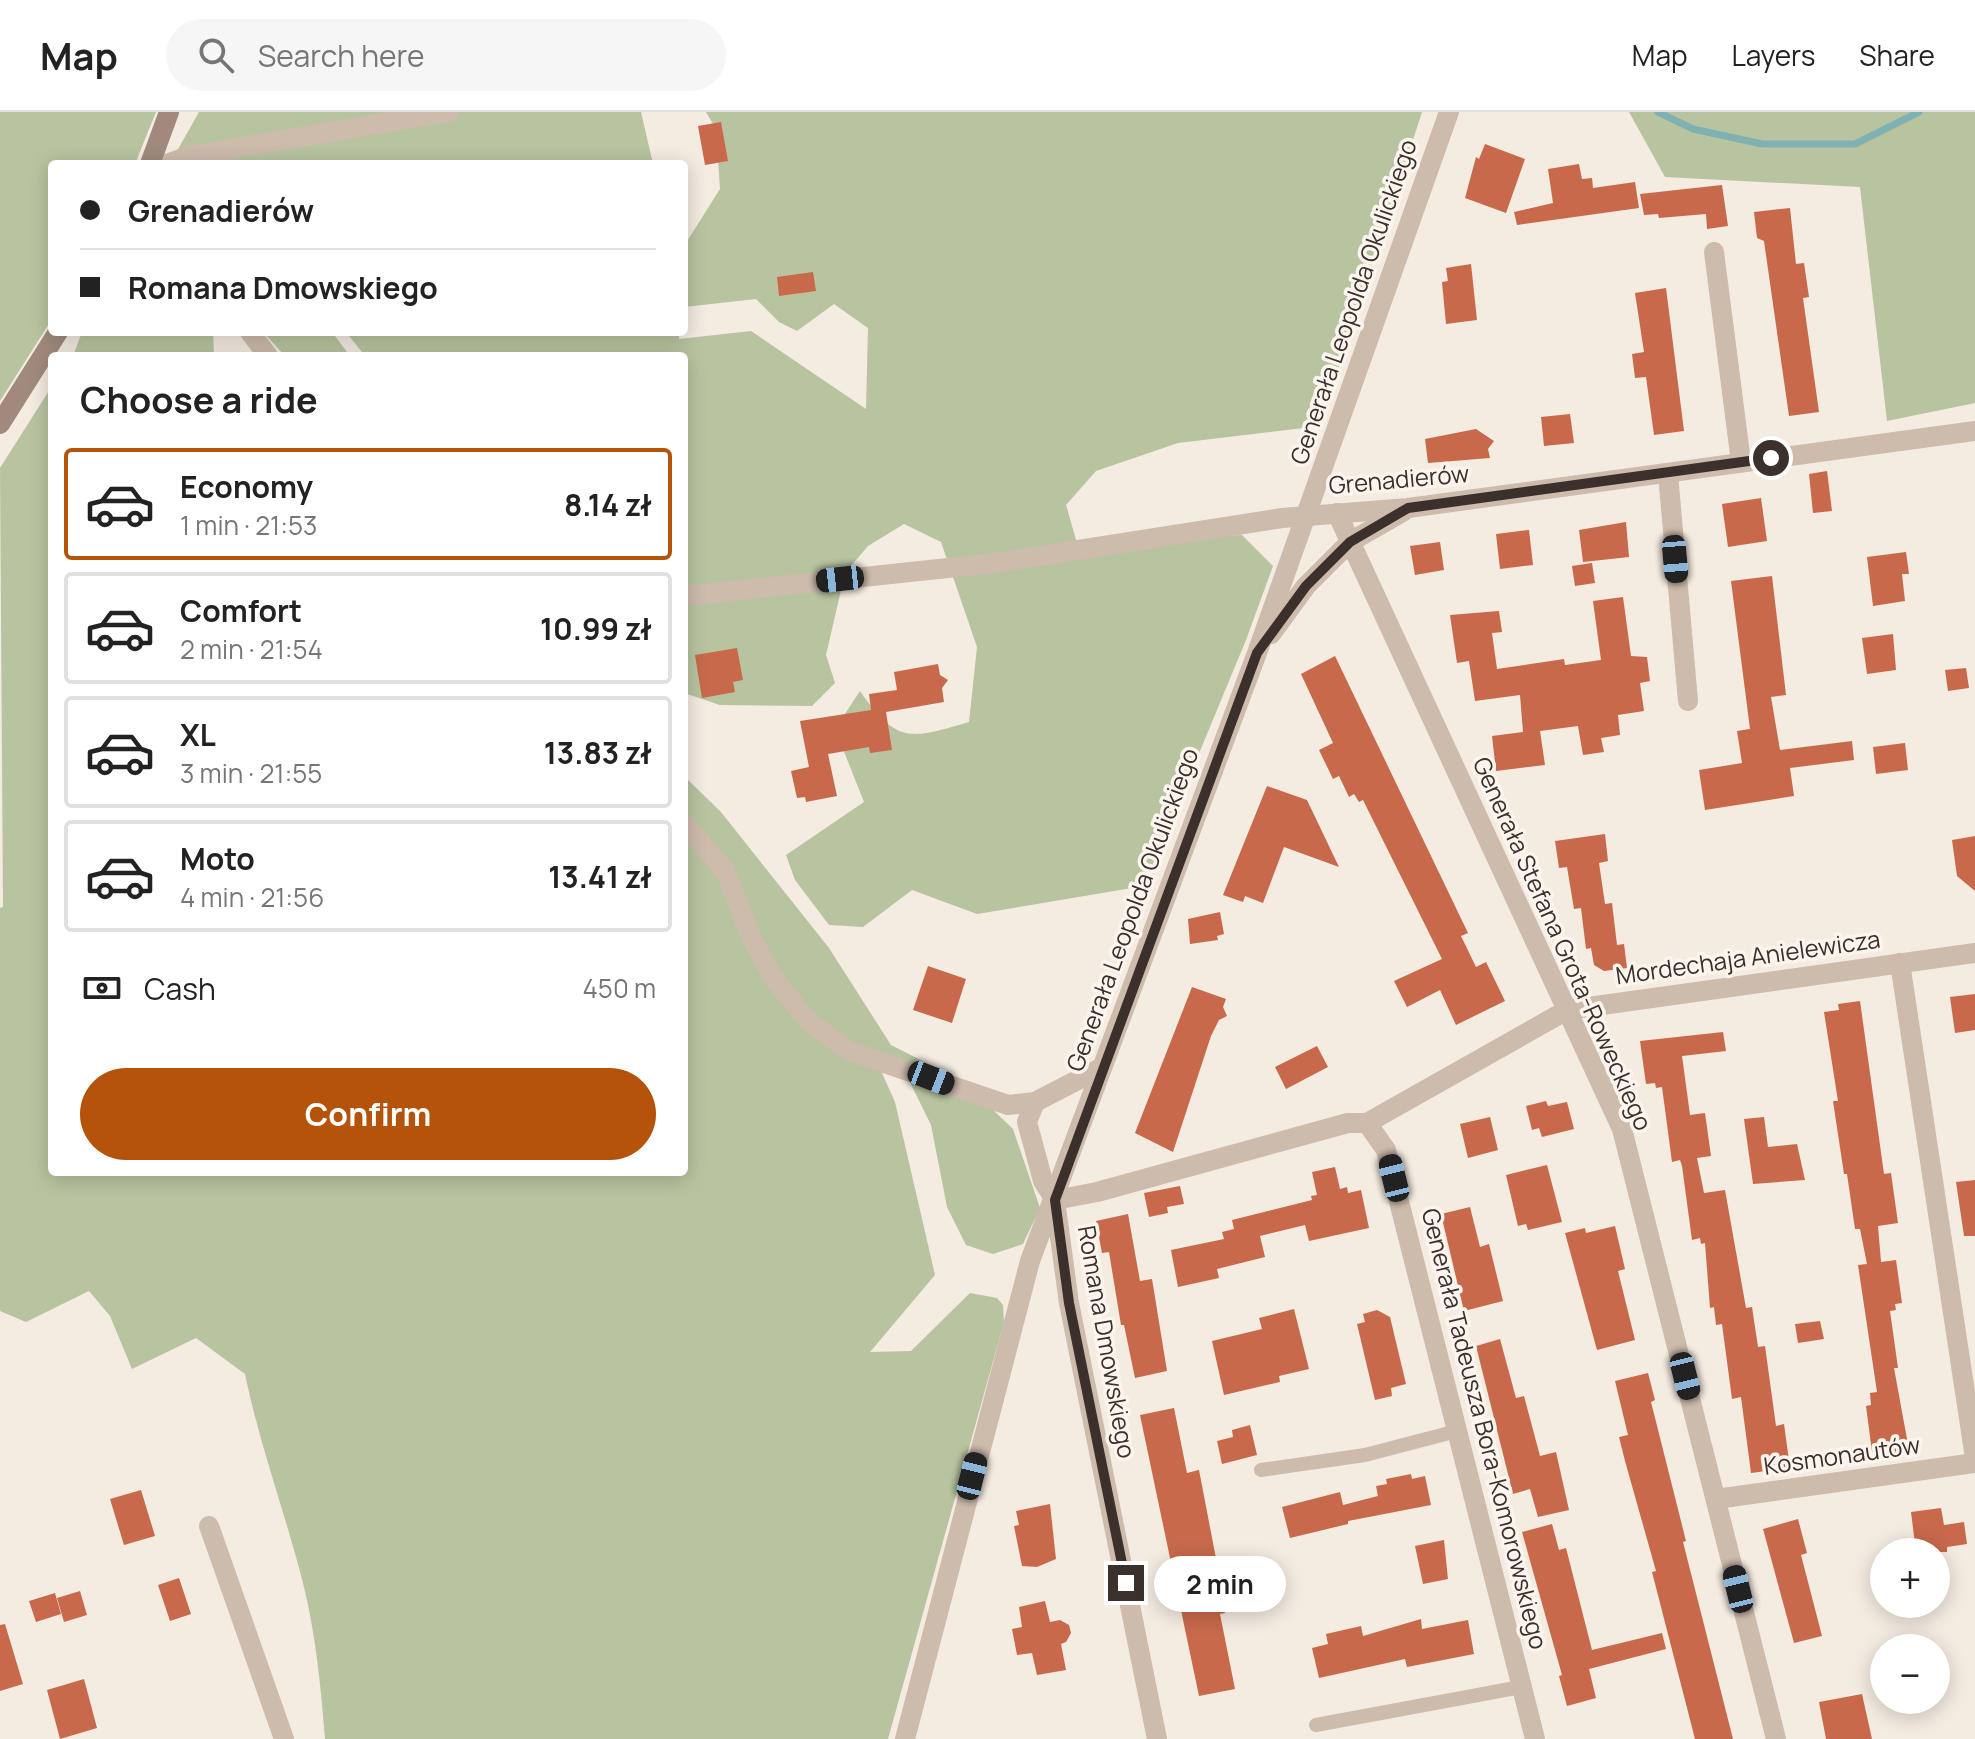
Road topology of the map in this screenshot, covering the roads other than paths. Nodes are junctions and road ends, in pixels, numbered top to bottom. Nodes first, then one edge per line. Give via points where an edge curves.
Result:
1 (169, 112) edge
2 (449, 112) edge
3 (1449, 112) edge
4 (151, 160) edge
5 (178, 160) edge
6 (1714, 252) dead end
7 (55, 336) edge
8 (0, 424) edge
9 (1975, 431) edge
10 (1741, 462) junction
11 (1668, 474) junction
12 (1408, 508) junction
13 (1337, 513) junction
14 (1307, 515) junction
15 (1350, 542) junction
16 (688, 596) edge
17 (1257, 653) junction
18 (1688, 701) dead end
19 (688, 828) edge
20 (1975, 953) edge
21 (1900, 963) junction
22 (1567, 1010) junction
23 (1101, 1068) junction
24 (1035, 1102) junction
25 (1367, 1123) junction
26 (1055, 1200) junction
27 (1457, 1431) junction
28 (1975, 1460) edge
29 (1261, 1470) dead end
30 (1716, 1499) junction
31 (209, 1526) dead end
32 (1521, 1687) junction
33 (1316, 1725) dead end
34 (284, 1739) edge
35 (905, 1739) edge
36 (1157, 1739) edge
37 (1535, 1739) edge
38 (1776, 1739) edge

1 - 4 street
2 - 5 street
3 - 14 street, Generała Leopolda Okulickiego
6 - 10 street
7 - 8 street
9 - 10 street, Grenadierów
10 - 11 street, Grenadierów
11 - 12 street, Grenadierów
11 - 18 street
12 - 13 street, Grenadierów
12 - 15 street
13 - 14 street, Grenadierów
13 - 15 street, Generała Stefana Grota-Roweckiego
14 - 16 street, Grenadierów via 995,563
14 - 17 street, Generała Leopolda Okulickiego
15 - 17 street via 1306,586
15 - 22 street, Generała Stefana Grota-Roweckiego
17 - 23 street, Generała Leopolda Okulickiego
19 - 24 street via 725,871 774,979 808,1021 849,1051 1008,1105
20 - 21 street, Mordechaja Anielewicza
21 - 22 street, Mordechaja Anielewicza
21 - 28 street, Kosmonautów
22 - 25 street, Mordechaja Anielewicza
22 - 30 street, Generała Stefana Grota-Roweckiego via 1622,1129
23 - 24 street
23 - 26 street, Generała Leopolda Okulickiego
24 - 26 street, Romana Dmowskiego via 1027,1122 1043,1181
25 - 26 street via 1348,1123
25 - 27 street, Generała Tadeusza Bora-Komorowskiego via 1386,1150
26 - 35 street, Generała Leopolda Okulickiego via 1017,1300
26 - 36 street, Romana Dmowskiego via 1069,1303
27 - 29 lane via 1365,1455
27 - 32 street, Generała Tadeusza Bora-Komorowskiego
28 - 30 street, Kosmonautów
30 - 38 street, Generała Stefana Grota-Roweckiego
31 - 34 street
32 - 33 lane
32 - 37 street, Generała Tadeusza Bora-Komorowskiego

